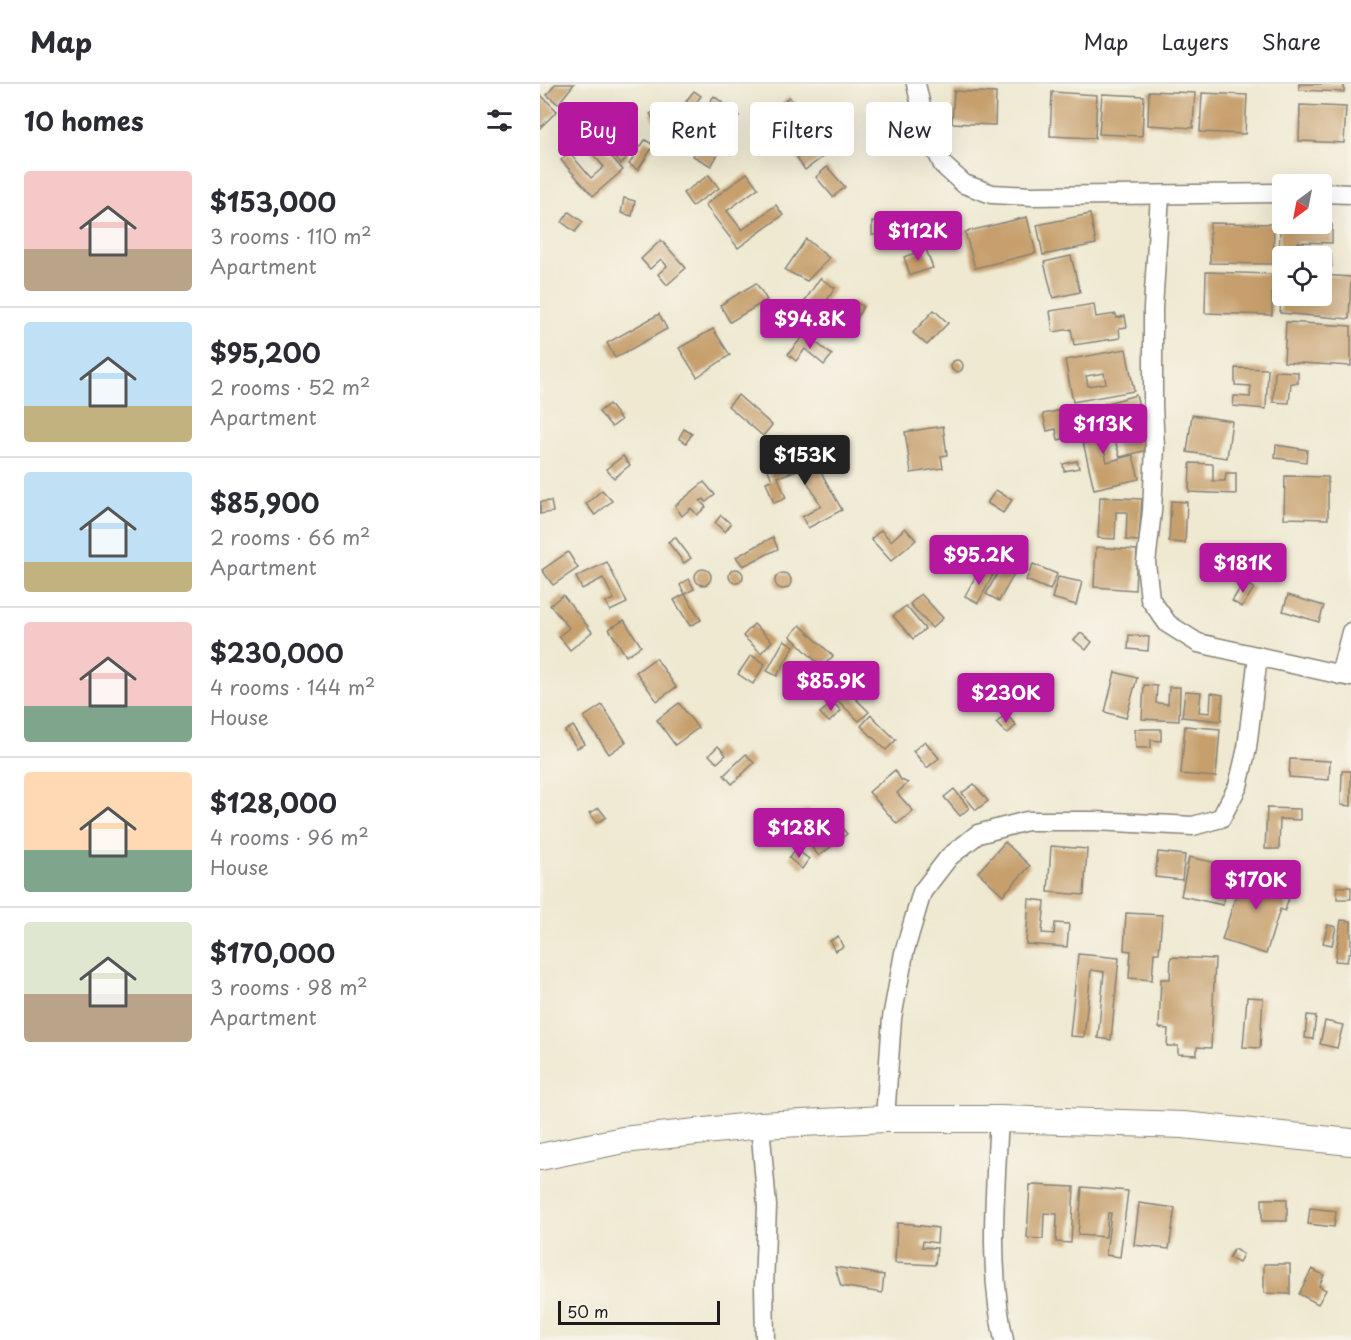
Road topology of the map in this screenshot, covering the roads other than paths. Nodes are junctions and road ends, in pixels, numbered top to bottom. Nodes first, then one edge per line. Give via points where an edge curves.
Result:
1 (916, 84) edge
2 (1272, 193) edge
3 (1332, 194) edge
4 (1351, 194) edge
5 (1160, 195) junction
6 (1351, 632) edge
7 (1258, 656) junction
8 (1346, 676) edge
9 (885, 1119) junction
10 (999, 1119) junction
11 (760, 1125) junction
12 (1351, 1142) edge
13 (540, 1157) edge
14 (765, 1340) edge
15 (1004, 1340) edge

1 - 5 street via 926,128 943,165 964,184 992,194
2 - 5 street
3 - 4 street
5 - 7 street via 1153,308 1153,500 1146,563 1150,599 1168,624 1198,643
6 - 8 street
7 - 8 street
7 - 9 street via 1247,748 1238,786 1221,819 1193,826 1027,821 978,834 949,857 922,892 904,953 892,1018
9 - 10 main road
9 - 11 main road
10 - 12 main road via 1183,1125
10 - 15 street via 994,1229
11 - 13 main road via 622,1140
11 - 14 street via 768,1206

